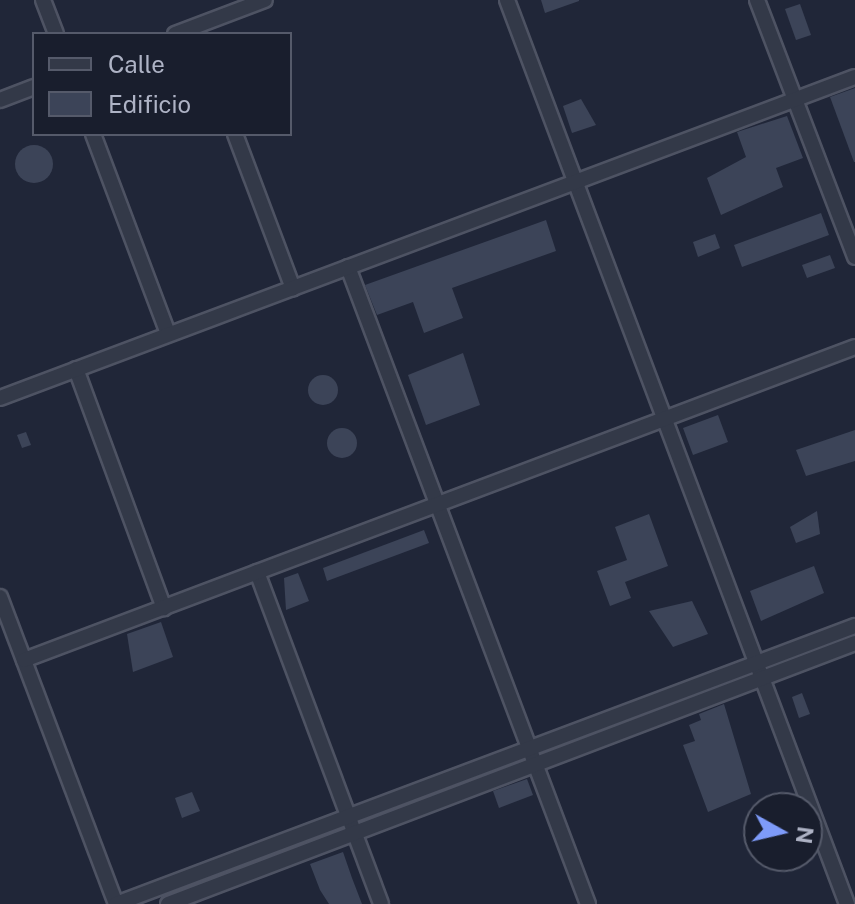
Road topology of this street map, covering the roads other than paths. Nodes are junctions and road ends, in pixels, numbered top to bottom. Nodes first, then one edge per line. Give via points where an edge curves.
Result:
1 (43, 0) edge
2 (265, 0) edge
3 (507, 0) edge
4 (757, 0) edge
5 (196, 30) edge
6 (55, 32) edge
7 (855, 77) edge
8 (32, 88) edge
9 (1, 97) edge
10 (793, 99) junction
11 (94, 136) edge
12 (236, 136) edge
13 (575, 181) junction
14 (855, 257) edge
15 (348, 267) junction
16 (293, 288) junction
17 (168, 334) junction
18 (855, 347) edge
19 (76, 369) junction
20 (0, 398) edge
21 (664, 419) junction
22 (437, 505) junction
23 (257, 572) junction
24 (0, 597) edge
25 (164, 608) junction
26 (855, 626) edge
27 (855, 643) edge
28 (24, 660) junction
29 (756, 663) junction
30 (763, 680) junction
31 (529, 748) junction
32 (536, 766) junction
33 (348, 816) junction
34 (355, 834) junction
35 (194, 874) junction
36 (159, 887) junction
37 (201, 892) junction
38 (116, 904) edge
39 (167, 904) edge
40 (381, 904) edge
41 (588, 904) edge
42 (847, 904) edge

1 - 6 lane
2 - 5 lane
3 - 13 lane
4 - 10 lane
7 - 10 lane
8 - 9 lane
10 - 13 lane
10 - 14 lane
11 - 17 lane
12 - 16 lane
13 - 15 lane
13 - 21 lane
15 - 16 lane
15 - 22 lane
16 - 17 lane
17 - 19 lane
18 - 21 lane
19 - 20 lane
19 - 25 lane
21 - 22 lane
21 - 29 lane
22 - 23 lane
22 - 31 lane
23 - 25 lane
23 - 33 lane
24 - 28 lane
25 - 28 lane
26 - 29 lane
27 - 30 lane
28 - 38 lane
29 - 30 lane
29 - 31 lane
30 - 32 lane
30 - 42 lane
31 - 32 lane
31 - 33 lane
32 - 34 lane
32 - 41 lane
33 - 34 lane
33 - 35 lane
34 - 37 lane
34 - 40 lane
35 - 36 lane
35 - 37 lane
36 - 38 lane
36 - 39 lane
37 - 39 lane

